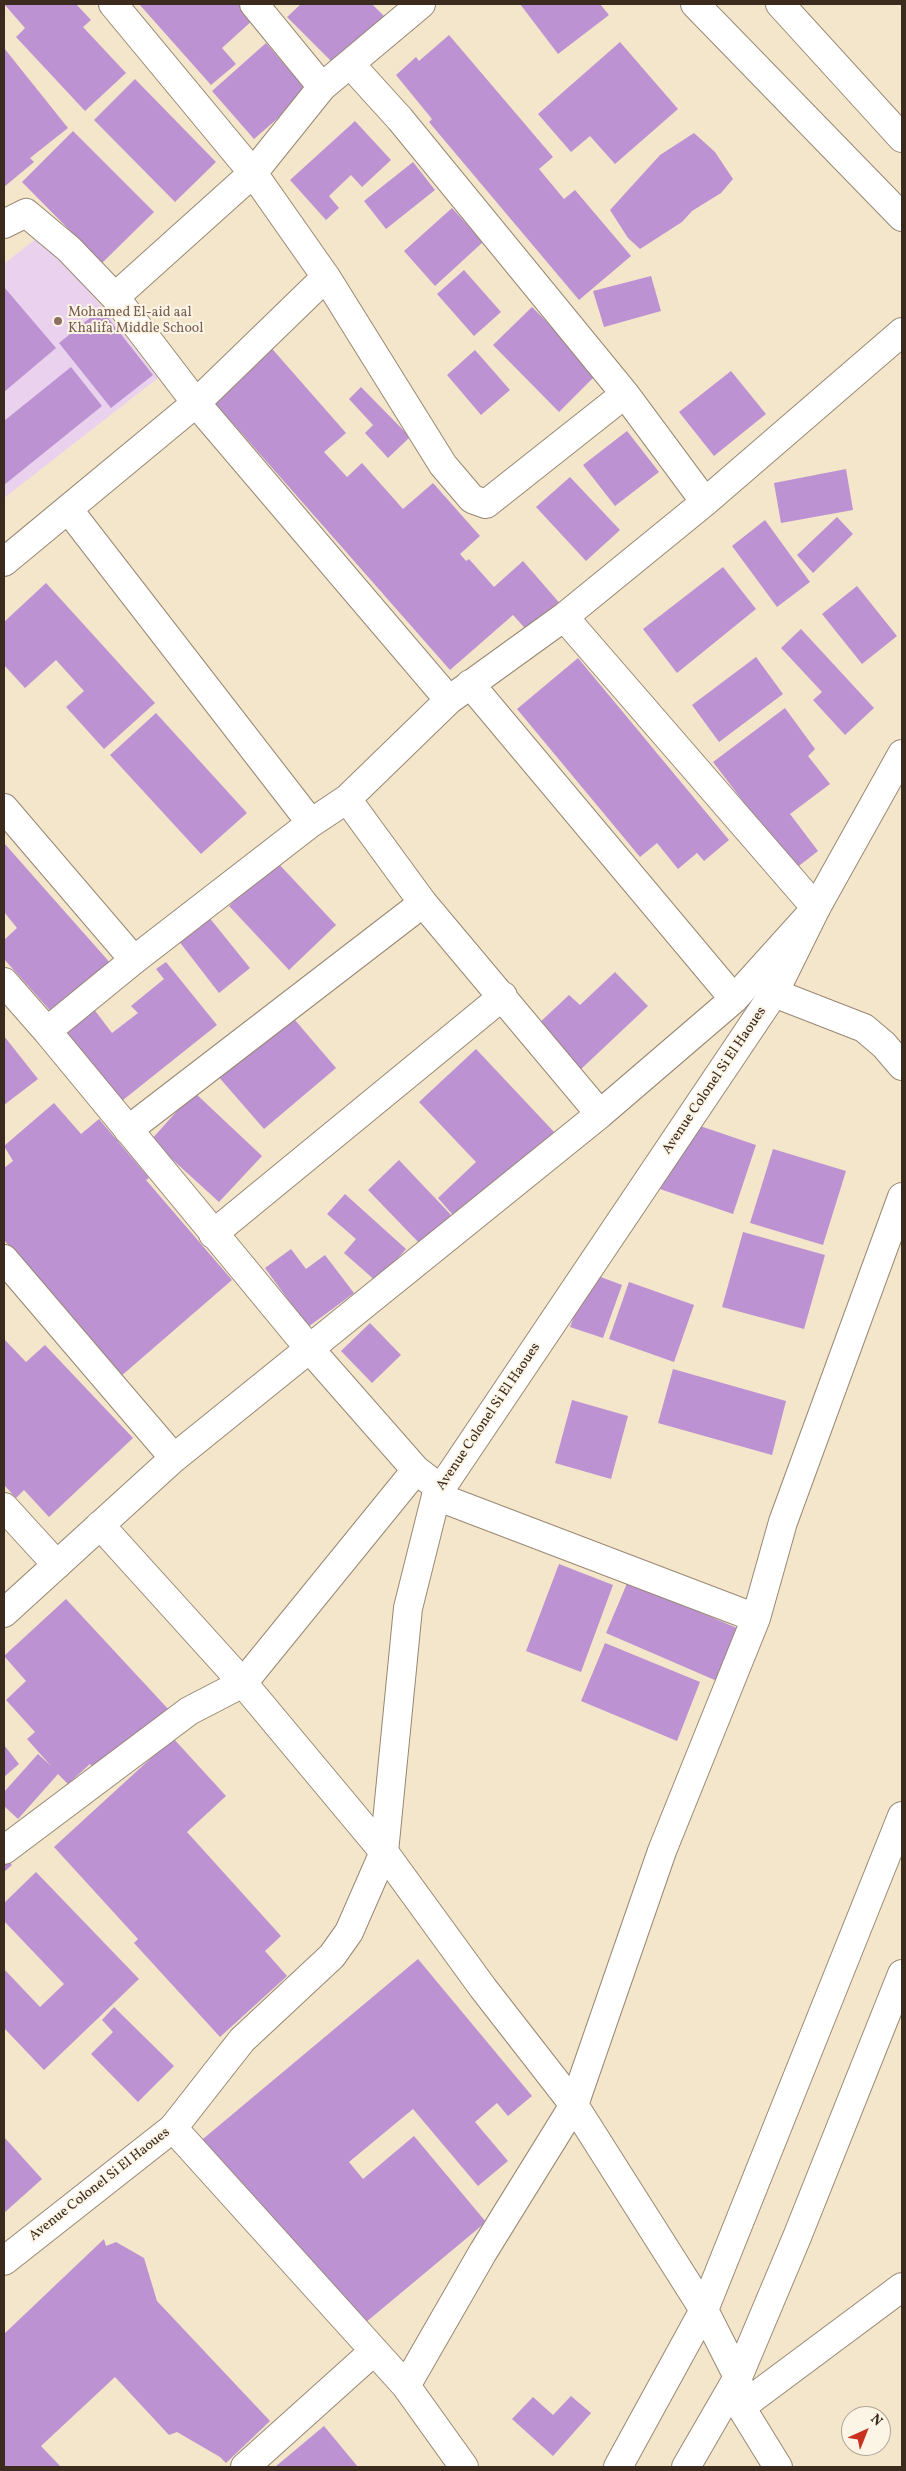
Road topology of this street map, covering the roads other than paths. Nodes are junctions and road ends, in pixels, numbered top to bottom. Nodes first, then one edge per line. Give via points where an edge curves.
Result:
1 (113, 4) edge
2 (254, 4) edge
3 (421, 4) edge
4 (695, 4) edge
5 (780, 4) edge
6 (351, 65) junction
7 (322, 87) junction
8 (902, 138) edge
9 (253, 173) junction
10 (902, 217) edge
11 (4, 224) edge
12 (326, 277) junction
13 (115, 297) junction
14 (902, 332) edge
15 (624, 394) junction
16 (196, 403) junction
17 (705, 502) junction
18 (68, 509) junction
19 (4, 562) edge
20 (564, 617) junction
21 (470, 684) junction
22 (449, 700) junction
23 (902, 754) edge
24 (346, 799) junction
25 (4, 808) edge
26 (311, 823) junction
27 (423, 903) junction
28 (816, 908) junction
29 (134, 960) junction
30 (4, 982) edge
31 (774, 993) junction
32 (503, 996) junction
33 (734, 999) junction
34 (47, 1031) junction
35 (902, 1066) edge
36 (600, 1114) junction
37 (128, 1130) junction
38 (902, 1197) edge
39 (213, 1234) junction
40 (4, 1259) edge
41 (308, 1347) junction
42 (174, 1458) junction
43 (416, 1470) junction
44 (438, 1492) junction
45 (4, 1507) edge
46 (100, 1526) junction
47 (57, 1565) junction
48 (4, 1613) edge
49 (756, 1618) junction
50 (243, 1683) junction
51 (902, 1816) edge
52 (4, 1850) edge
53 (384, 1852) junction
54 (902, 1974) edge
55 (574, 2104) junction
56 (173, 2128) junction
57 (4, 2261) edge
58 (902, 2287) edge
59 (704, 2310) junction
60 (374, 2351) junction
61 (738, 2377) junction
62 (406, 2386) junction
63 (741, 2407) junction
64 (245, 2467) edge
65 (464, 2467) edge
66 (618, 2467) edge
67 (686, 2467) edge
68 (778, 2467) edge

1 - 9 street
2 - 7 street
3 - 6 street
4 - 10 street
5 - 8 street
6 - 7 street
6 - 15 street via 400,119
7 - 9 street
9 - 12 street
9 - 13 street
11 - 13 street via 26,213 69,249
12 - 15 street via 443,465 472,499 486,504
12 - 16 street
13 - 16 street
14 - 17 street
15 - 17 street
16 - 18 street
16 - 22 street
17 - 20 street
18 - 19 street
18 - 26 street
20 - 21 street
20 - 28 street
21 - 22 street
21 - 33 street
22 - 24 street
23 - 28 street, Avenue Colonel Si El Haoues
24 - 26 street
24 - 27 street
25 - 29 street
26 - 29 street
27 - 32 street
27 - 37 street
28 - 31 street, Avenue Colonel Si El Haoues
28 - 33 street
29 - 34 street
30 - 34 street
31 - 35 street via 864,1028
31 - 44 street, Avenue Colonel Si El Haoues
32 - 36 street
32 - 39 street
33 - 36 street
34 - 37 street
36 - 41 street
37 - 39 street
38 - 49 street via 783,1522
39 - 41 street
40 - 42 street
41 - 42 street
41 - 43 street
42 - 46 street
43 - 44 street
43 - 50 street
44 - 49 street
44 - 53 street, Avenue Colonel Si El Haoues via 408,1608
45 - 47 street
46 - 47 street
46 - 50 street
47 - 48 street
49 - 55 street via 662,1851
50 - 52 street via 189,1711
50 - 53 street
51 - 59 street
53 - 55 street via 483,1988
53 - 56 street, Avenue Colonel Si El Haoues via 349,1932 332,1956 242,2040
54 - 61 street
55 - 59 street
55 - 62 street
56 - 57 street, Avenue Colonel Si El Haoues
56 - 60 street
58 - 63 street
59 - 61 street
59 - 66 street
60 - 62 street
60 - 64 street
61 - 63 street
61 - 67 street
62 - 65 street
63 - 68 street

